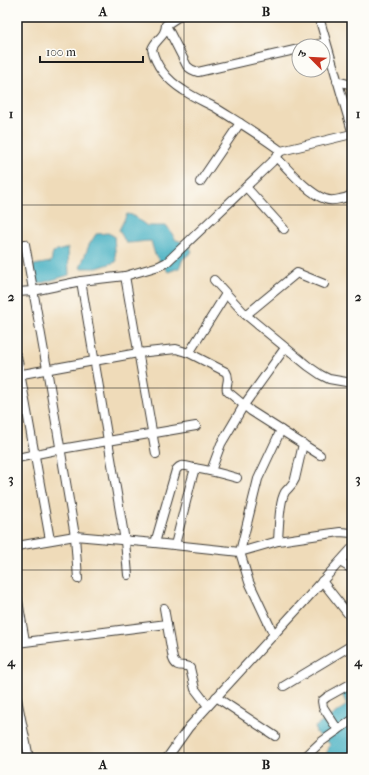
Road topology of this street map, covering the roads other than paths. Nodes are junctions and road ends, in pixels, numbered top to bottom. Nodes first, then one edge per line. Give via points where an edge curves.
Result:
1 (178, 17) edge
2 (319, 17) edge
3 (166, 25) junction
4 (325, 38) edge
5 (291, 50) edge
6 (331, 60) edge
7 (337, 81) junction
8 (352, 85) edge
9 (240, 123) junction
10 (352, 131) edge
11 (352, 134) edge
12 (278, 154) junction
13 (200, 182) dead end
14 (246, 187) junction
15 (352, 195) edge
16 (284, 229) dead end
17 (25, 244) dead end
18 (125, 276) junction
19 (214, 280) dead end
20 (81, 281) junction
21 (324, 284) dead end
22 (33, 291) junction
23 (17, 292) edge
24 (226, 294) junction
25 (246, 315) junction
26 (285, 348) junction
27 (138, 352) junction
28 (189, 353) junction
29 (17, 356) edge
30 (94, 361) junction
31 (48, 370) junction
32 (19, 375) edge
33 (352, 383) edge
34 (244, 405) junction
35 (196, 426) dead end
36 (281, 430) junction
37 (152, 434) junction
38 (108, 441) junction
39 (303, 444) junction
40 (61, 449) junction
41 (35, 454) junction
42 (156, 454) dead end
43 (320, 455) dead end
44 (17, 458) edge
45 (195, 468) junction
46 (211, 471) junction
47 (237, 478) dead end
48 (352, 533) edge
49 (75, 536) junction
50 (50, 540) junction
51 (125, 540) junction
52 (278, 541) junction
53 (155, 543) junction
54 (175, 545) junction
55 (17, 546) edge
56 (352, 548) edge
57 (240, 552) junction
58 (340, 562) junction
59 (352, 569) edge
60 (128, 575) dead end
61 (78, 579) dead end
62 (322, 582) junction
63 (17, 595) edge
64 (164, 608) dead end
65 (352, 619) edge
66 (167, 624) junction
67 (274, 635) junction
68 (21, 642) edge
69 (352, 645) edge
70 (352, 683) edge
71 (284, 686) dead end
72 (216, 698) junction
73 (17, 699) edge
74 (208, 706) junction
75 (352, 720) edge
76 (338, 730) junction
77 (275, 736) dead end
78 (308, 757) edge
79 (29, 758) edge
80 (167, 758) edge

1 - 3 street
2 - 4 street
3 - 5 street via 187,66 194,72
3 - 9 street via 164,33 152,49 161,70 184,91
6 - 7 street
7 - 8 street
7 - 10 street
9 - 12 street via 270,142
9 - 13 street
11 - 12 street
12 - 14 street
12 - 15 street via 308,189 322,198 337,200
14 - 16 street
14 - 18 street via 167,262
17 - 22 street
18 - 20 street
18 - 27 street
19 - 24 street
20 - 22 street
20 - 30 street
21 - 25 street via 297,273
22 - 23 street
22 - 31 street
24 - 25 street
24 - 28 street
25 - 26 street
26 - 33 street via 321,375
26 - 34 street
27 - 28 street via 176,349
27 - 30 street
27 - 37 street
28 - 34 street via 226,372 227,391
29 - 32 street
30 - 31 street
30 - 38 street
31 - 32 street
31 - 40 street
32 - 41 street
34 - 36 street
34 - 46 street via 221,444
35 - 37 street
36 - 39 street
36 - 57 street via 258,479
37 - 38 street
37 - 42 street
38 - 40 street
38 - 51 street
39 - 43 street
39 - 52 street via 295,479 285,493 281,506
40 - 41 street
40 - 49 street
41 - 44 street
41 - 50 street
45 - 46 street
45 - 53 street via 181,466 176,470
45 - 54 street
46 - 47 street
48 - 52 street via 340,532
49 - 50 street
49 - 51 street
49 - 61 street
50 - 55 street
51 - 53 street
51 - 60 street
52 - 57 street
53 - 54 street
54 - 57 street
56 - 58 street
57 - 67 street via 249,582
58 - 59 street
58 - 62 street
62 - 65 street
62 - 67 street
63 - 68 street
64 - 66 street
66 - 68 street
66 - 74 street via 175,663 190,668 196,689
67 - 72 street
69 - 71 street
70 - 76 street via 322,701 323,707
72 - 74 street
72 - 77 street
73 - 79 street
74 - 80 street
75 - 76 street
76 - 78 street via 321,742

